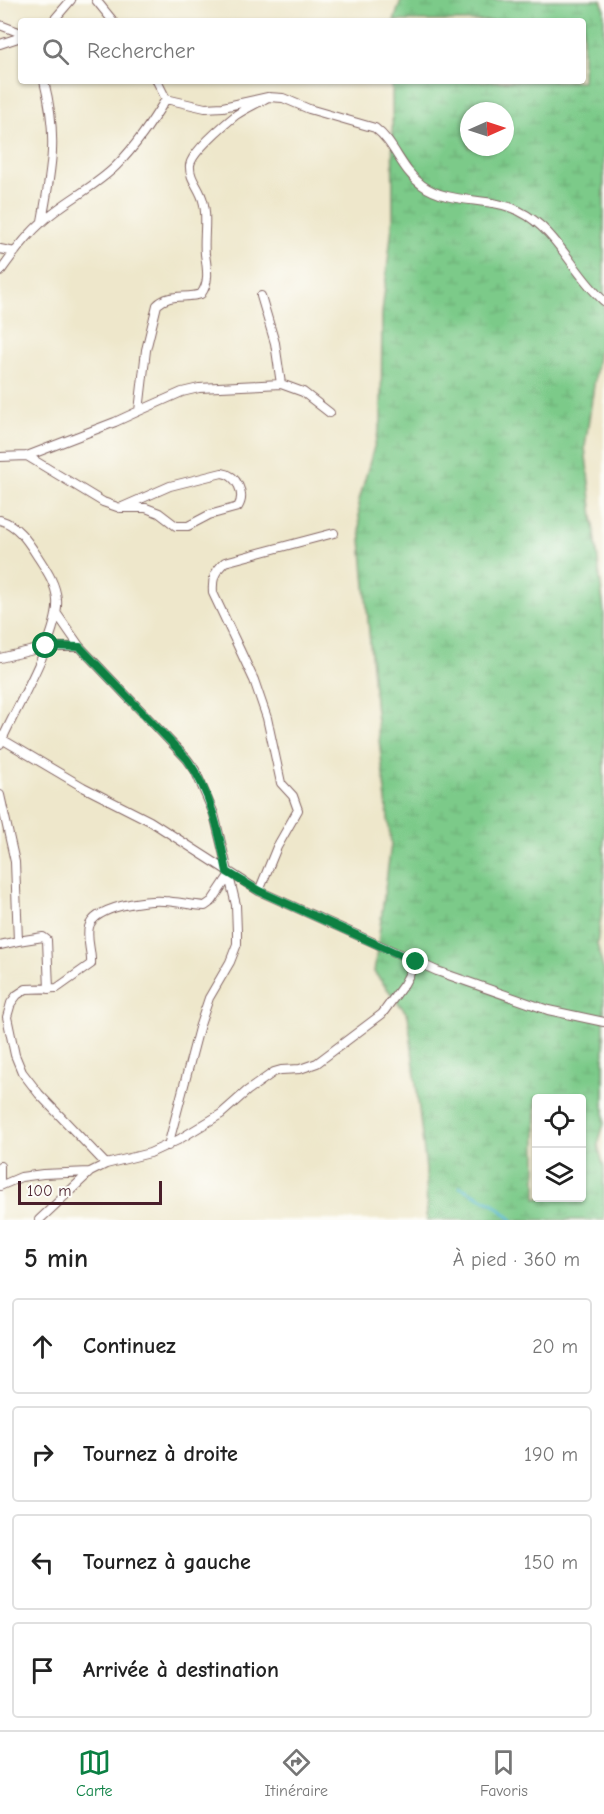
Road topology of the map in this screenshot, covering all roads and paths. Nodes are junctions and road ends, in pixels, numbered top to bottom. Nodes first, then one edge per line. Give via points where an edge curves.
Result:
1 (71, 0) edge
2 (96, 0) edge
3 (56, 18) edge
4 (111, 18) edge
5 (0, 25) edge
6 (18, 34) edge
7 (18, 36) edge
8 (0, 44) edge
9 (45, 84) edge
10 (158, 84) edge
11 (268, 97) junction
12 (166, 99) junction
13 (42, 221) junction
14 (0, 249) edge
15 (15, 252) junction
16 (0, 272) edge
17 (261, 296) dead end
18 (604, 301) edge
19 (281, 384) junction
20 (139, 411) junction
21 (330, 413) dead end
22 (27, 456) junction
23 (0, 457) edge
24 (120, 508) junction
25 (0, 520) edge
26 (334, 533) dead end
27 (57, 614) junction
28 (46, 646) junction
29 (80, 647) junction
30 (0, 658) edge
31 (1, 740) edge
32 (0, 795) edge
33 (228, 874) junction
34 (259, 891) junction
35 (18, 941) junction
36 (0, 945) edge
37 (416, 962) junction
38 (49, 990) junction
39 (604, 1022) edge
40 (168, 1146) junction
41 (106, 1164) junction
42 (0, 1166) edge
43 (90, 1172) junction
44 (0, 1186) edge
45 (39, 1220) edge

1 - 3 street
2 - 4 street
5 - 6 street
7 - 8 street
9 - 13 street via 54,140
10 - 12 street
11 - 12 street via 205,108
11 - 18 street via 283,98 375,128 384,134 419,183 433,192 520,211 544,228 591,290
11 - 20 street via 231,120 191,162 190,170 205,215 208,282 201,294 170,297 157,305 146,350
12 - 13 street via 146,131 116,166
13 - 15 street
14 - 15 street
15 - 16 street
17 - 19 street via 275,344
19 - 20 street via 200,388
19 - 21 street via 303,392
20 - 22 street
22 - 23 street
22 - 24 street via 103,502
24 - 24 street via 146,508 183,527 238,507 241,499 235,478 222,473 170,486
25 - 27 street via 14,526 49,575 57,597
26 - 34 street via 225,562 212,580 213,593 254,680 267,718 281,783 298,810
27 - 28 street
27 - 29 street
28 - 29 street
28 - 30 street
28 - 31 street
29 - 33 street via 195,770 214,814
31 - 33 street via 150,821
32 - 35 street via 15,862
33 - 34 street
33 - 38 street via 205,906 163,900 138,902 99,915 88,928 91,964
33 - 40 street via 238,916 237,944 209,998
34 - 37 street
35 - 36 street
35 - 38 street via 44,937 47,940
37 - 39 street via 548,1011
37 - 40 street via 382,1014 316,1063 300,1070 274,1072 221,1114
38 - 41 street via 26,989 11,1003 7,1017 15,1055 39,1094
40 - 41 street
41 - 43 street
42 - 44 street
43 - 44 street via 21,1177
43 - 45 street

